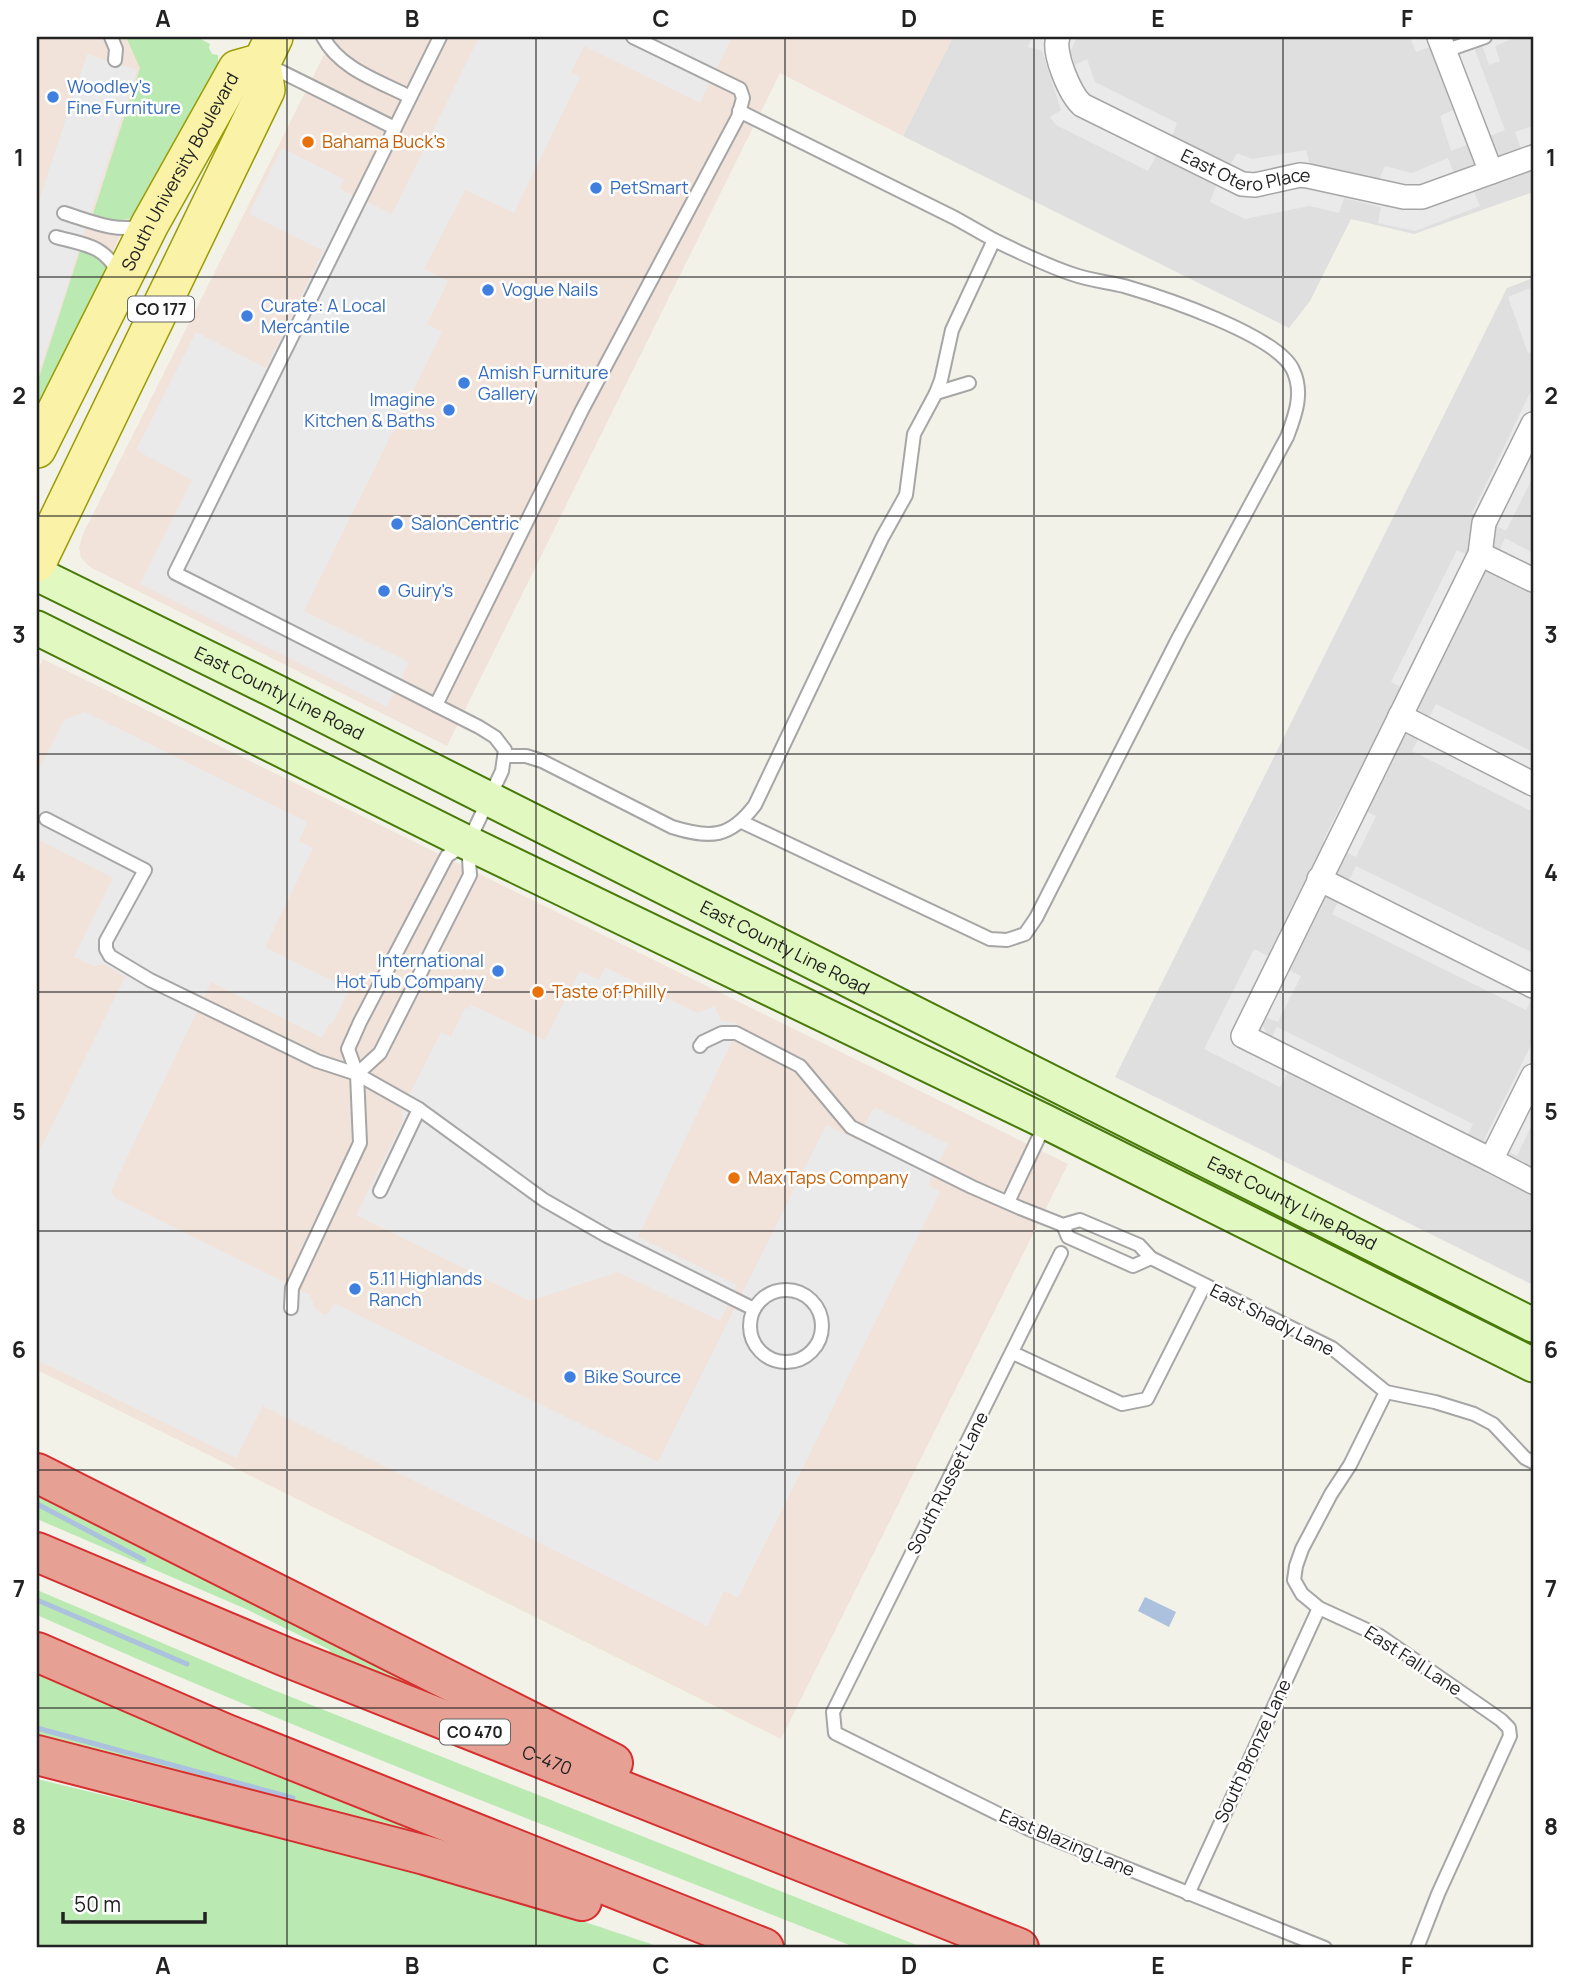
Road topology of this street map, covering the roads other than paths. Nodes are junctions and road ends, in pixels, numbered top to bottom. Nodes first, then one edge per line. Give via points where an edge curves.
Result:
1 (111, 37) edge
2 (323, 37) edge
3 (440, 37) edge
4 (633, 37) edge
5 (1058, 37) edge
6 (1485, 37) edge
7 (1442, 44) edge
8 (264, 45) edge
9 (115, 60) dead end
10 (410, 97) junction
11 (739, 111) junction
12 (395, 128) junction
13 (1533, 157) edge
14 (1491, 172) junction
15 (64, 214) dead end
16 (150, 224) junction
17 (56, 237) dead end
18 (994, 240) junction
19 (121, 282) junction
20 (969, 383) dead end
21 (936, 393) junction
22 (1533, 424) edge
23 (37, 449) edge
24 (1480, 554) junction
25 (37, 563) edge
26 (37, 574) edge
27 (1533, 580) edge
28 (37, 628) edge
29 (436, 705) junction
30 (1400, 716) junction
31 (506, 756) junction
32 (1533, 783) edge
33 (489, 799) junction
34 (46, 819) dead end
35 (742, 822) junction
36 (468, 843) junction
37 (1319, 879) junction
38 (1533, 986) edge
39 (700, 1046) dead end
40 (357, 1074) junction
41 (1533, 1076) edge
42 (419, 1109) junction
43 (1046, 1122) junction
44 (1491, 1160) junction
45 (1533, 1182) edge
46 (380, 1191) dead end
47 (1008, 1202) junction
48 (1063, 1225) junction
49 (1061, 1253) dead end
50 (1151, 1258) junction
51 (1204, 1286) junction
52 (291, 1308) dead end
53 (754, 1308) junction
54 (1533, 1325) edge
55 (1013, 1353) junction
56 (1533, 1365) edge
57 (1386, 1392) junction
58 (1533, 1462) edge
59 (37, 1473) edge
60 (37, 1552) edge
61 (1319, 1608) junction
62 (37, 1652) edge
63 (833, 1712) joint
64 (37, 1755) edge
65 (838, 1876) junction
66 (1188, 1894) junction
67 (715, 1948) edge
68 (764, 1948) edge
69 (1019, 1948) edge
70 (1325, 1948) edge
71 (1417, 1948) edge

1 - 9 lane
2 - 10 lane via 348,64
3 - 10 lane
4 - 11 lane via 740,89
5 - 14 street, East Otero Place via 1056,51 1074,97 1082,105 1248,186 1300,175 1413,198
6 - 7 lane
7 - 14 street
8 - 12 lane
8 - 16 main road, South University Boulevard / CO 177 via 237,69
8 - 25 main road, South University Boulevard / CO 177 via 266,90
10 - 12 lane
11 - 18 lane
11 - 29 lane via 582,410
12 - 29 lane via 175,573
13 - 14 street, East Otero Place
15 - 16 lane via 116,229
16 - 19 main road, South University Boulevard / CO 177
17 - 19 lane via 99,250
18 - 21 lane via 953,330
18 - 35 lane via 1074,275 1181,306 1276,349 1293,370 1298,386 1297,410 1287,437 1025,934 990,939
19 - 23 main road, South University Boulevard / CO 177
20 - 21 lane
21 - 35 lane via 914,434 906,495 755,805
22 - 24 street via 1484,523
24 - 27 street
24 - 30 street
26 - 33 main road, East County Line Road
28 - 36 main road, East County Line Road
29 - 31 lane via 495,737
30 - 32 street
30 - 37 street
31 - 33 lane
31 - 35 lane via 532,757 685,831 713,834
33 - 36 lane
33 - 54 main road, East County Line Road
34 - 40 lane via 145,870 106,942 110,956 317,1061
36 - 40 lane via 470,874 380,1053
36 - 40 lane via 447,856 360,1022 348,1049
36 - 43 main road, East County Line Road
37 - 38 street
37 - 44 street via 1243,1036
39 - 47 lane, East Shady Lane via 729,1032 778,1053 808,1073 851,1126
40 - 42 lane
40 - 52 lane via 360,1143 292,1288
41 - 44 street
42 - 46 lane
42 - 53 lane via 544,1200
43 - 47 lane
43 - 56 main road, East County Line Road
44 - 45 street
47 - 48 lane, East Shady Lane
48 - 50 lane, East Shady Lane via 1080,1220 1139,1245
48 - 50 lane, East Shady Lane via 1068,1237 1133,1266
49 - 55 lane, South Russet Lane
50 - 51 lane, East Shady Lane
51 - 55 lane via 1147,1399 1122,1404
51 - 57 lane, East Shady Lane via 1332,1348
53 - 53 lane via 750,1319 753,1342 769,1358 791,1362 811,1353 818,1343 822,1319 809,1298 798,1292 773,1292
55 - 63 lane, South Russet Lane
57 - 58 lane, East Shady Lane via 1474,1414 1493,1424
57 - 61 lane, East Fall Lane via 1296,1566 1294,1580
59 - 65 highway via 681,1797 816,1856
60 - 65 highway, C-470 / CO 470 via 309,1666
61 - 66 lane, South Bronze Lane
61 - 71 lane, East Fall Lane via 1380,1636 1509,1728 1508,1745
62 - 68 highway via 224,1734
63 - 66 lane, East Blazing Lane via 835,1733 1029,1829
64 - 67 highway via 499,1875
65 - 69 highway, C-470 / CO 470
66 - 70 lane, East Blazing Lane

